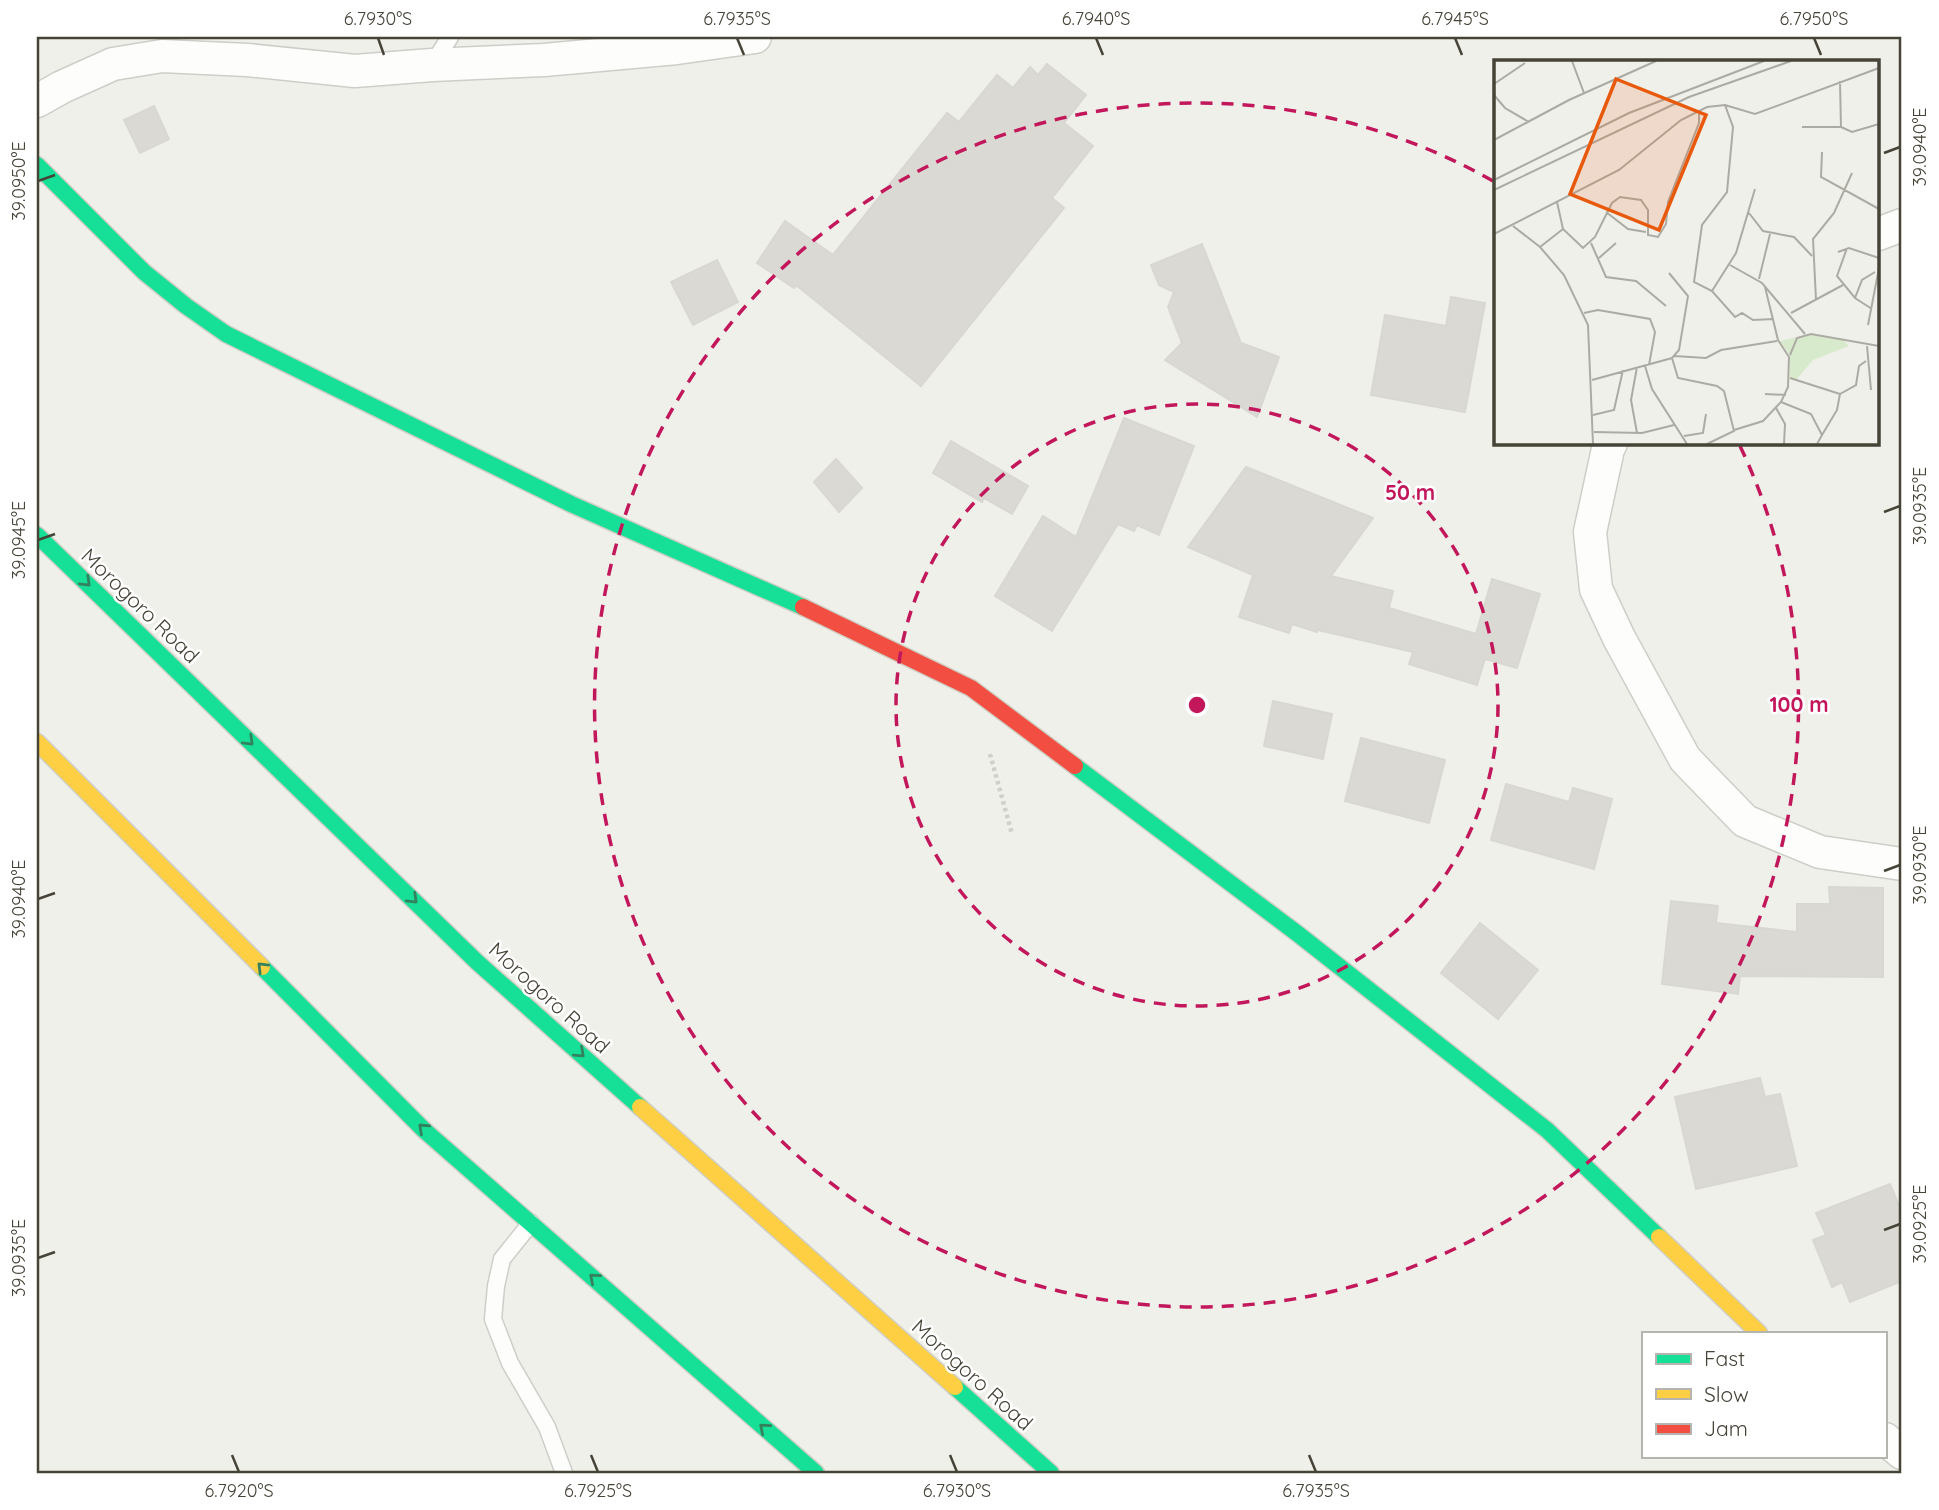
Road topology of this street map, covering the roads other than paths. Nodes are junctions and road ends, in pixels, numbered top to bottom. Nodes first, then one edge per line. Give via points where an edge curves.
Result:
1 (450, 37) edge
2 (755, 37) edge
3 (432, 65) junction
4 (37, 101) edge
5 (37, 165) edge
6 (1902, 225) edge
7 (1880, 233) edge
8 (1610, 444) edge
9 (37, 535) edge
10 (37, 742) edge
11 (1902, 864) edge
12 (531, 1223) junction
13 (1758, 1332) edge
14 (1886, 1440) edge
15 (1902, 1453) edge
16 (564, 1473) edge
17 (816, 1473) edge
18 (1051, 1473) edge

1 - 3 lane
2 - 3 street via 544,60
3 - 4 street via 355,71 162,56 113,64
5 - 13 main road via 144,272 226,334 571,505 827,617 971,688 1298,934 1547,1130
6 - 7 street
8 - 11 street via 1590,533 1596,589 1685,759 1745,821 1820,852
9 -> 18 main road, Morogoro Road via 477,962
12 -> 10 main road via 424,1130
12 - 16 lane via 502,1259 493,1319 510,1363 547,1427
17 -> 12 main road
14 - 15 street

